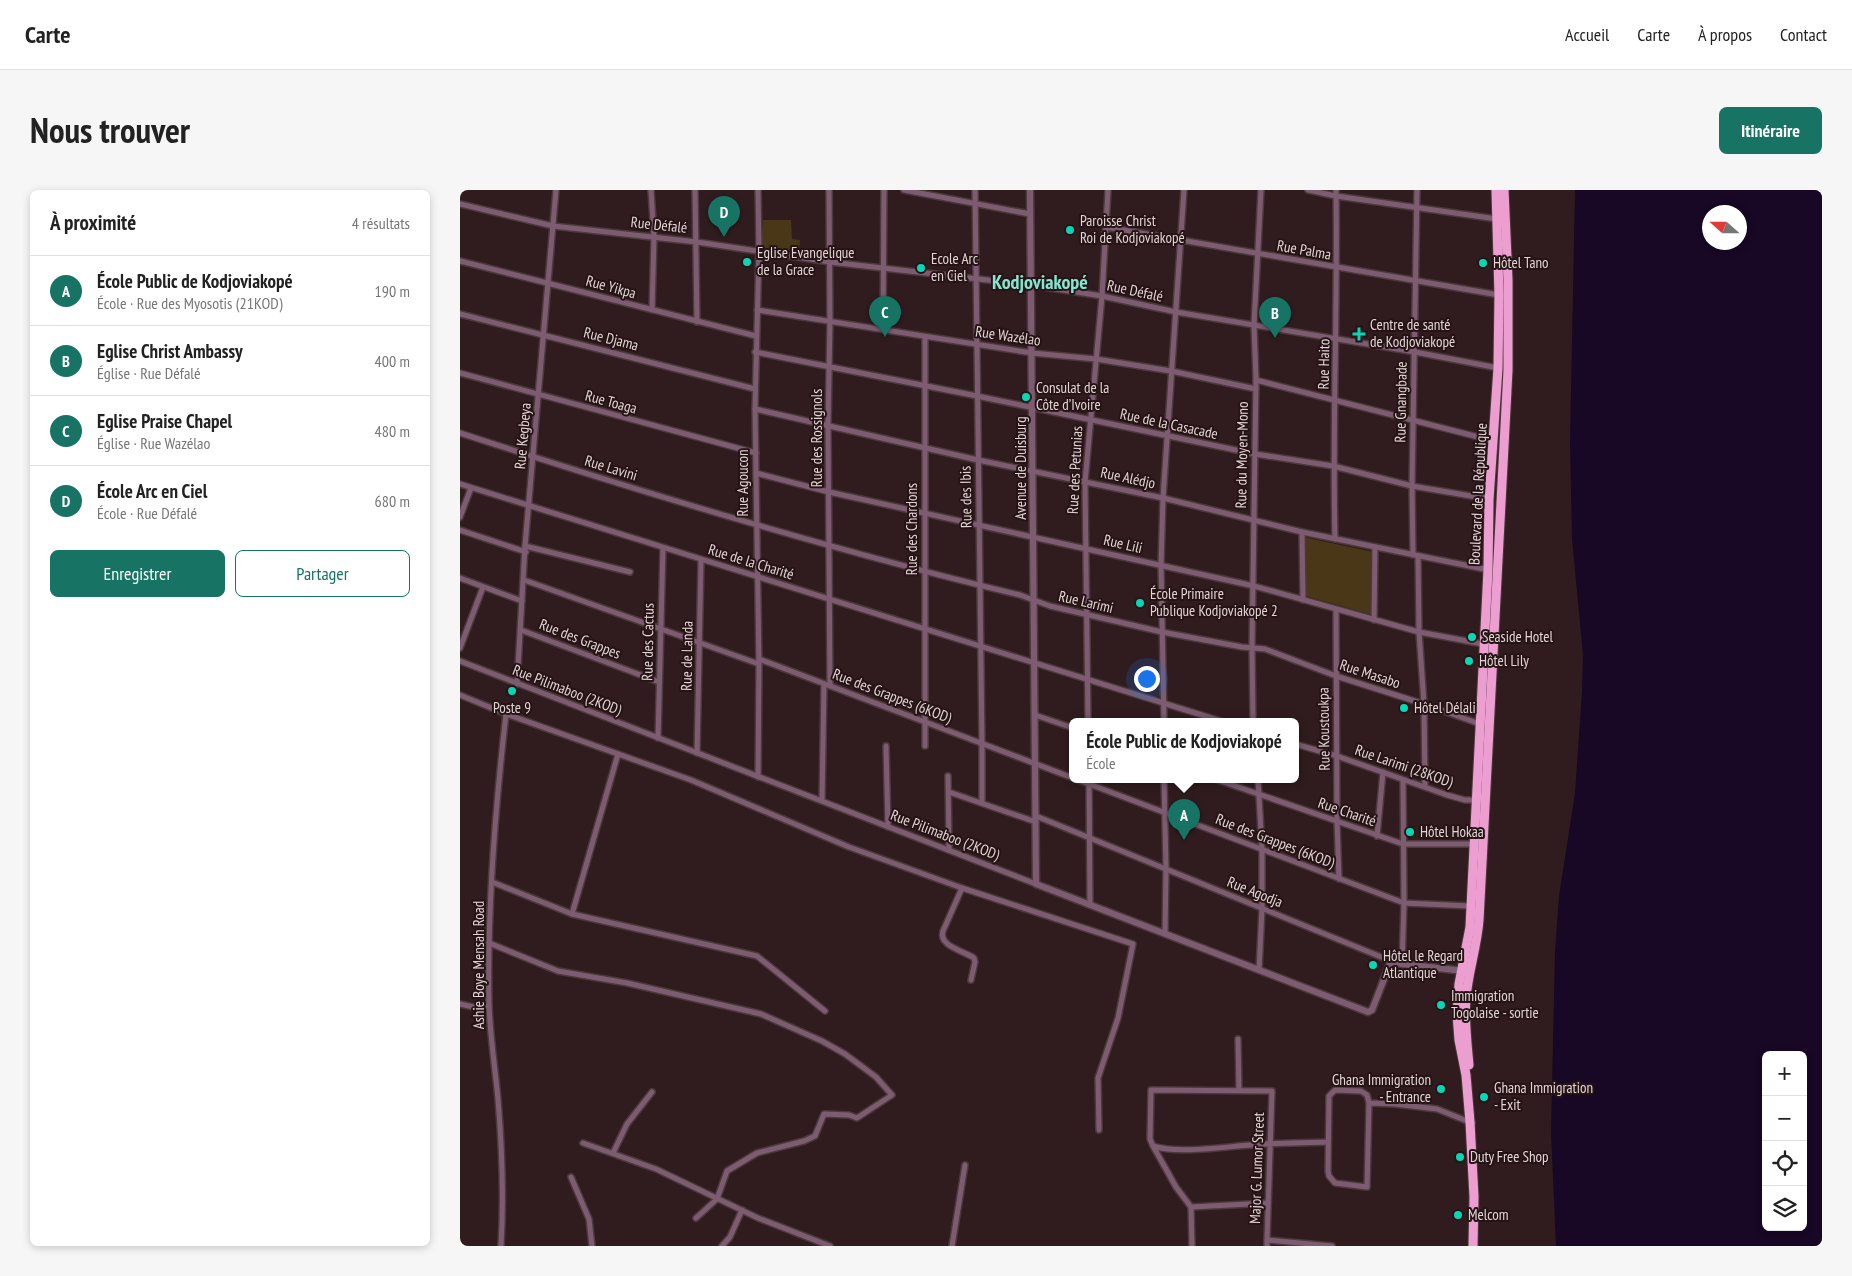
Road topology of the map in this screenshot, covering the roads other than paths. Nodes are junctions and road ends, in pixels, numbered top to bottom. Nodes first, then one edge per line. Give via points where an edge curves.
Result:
1 (556, 190) edge
2 (651, 190) edge
3 (695, 190) edge
4 (758, 190) edge
5 (829, 190) edge
6 (884, 190) edge
7 (904, 190) edge
8 (975, 190) edge
9 (1030, 190) edge
10 (1108, 190) edge
11 (1184, 190) edge
12 (1261, 190) edge
13 (1308, 190) edge
14 (1417, 190) edge
15 (1496, 190) edge
16 (1504, 190) edge
17 (1336, 193) edge
18 (975, 202) junction
19 (460, 204) edge
20 (1416, 208) junction
21 (1030, 214) junction
22 (1497, 220) junction
23 (553, 226) junction
24 (1106, 227) junction
25 (654, 237) junction
26 (1181, 240) junction
27 (696, 242) junction
28 (759, 252) junction
29 (1256, 254) junction
30 (460, 261) edge
31 (830, 262) junction
32 (883, 268) junction
33 (1336, 268) junction
34 (976, 279) junction
35 (1416, 281) junction
36 (549, 283) junction
37 (1031, 285) junction
38 (1499, 295) junction
39 (1102, 296) junction
40 (652, 310) junction
41 (757, 310) junction
42 (1176, 312) junction
43 (460, 314) edge
44 (697, 322) junction
45 (830, 322) junction
46 (1254, 325) junction
47 (883, 329) junction
48 (545, 335) junction
49 (756, 336) junction
50 (925, 337) junction
51 (1337, 340) junction
52 (976, 344) junction
53 (755, 352) junction
54 (1032, 352) junction
55 (1415, 352) junction
56 (1096, 359) junction
57 (830, 367) junction
58 (1503, 369) junction
59 (1170, 372) junction
60 (460, 374) edge
61 (1256, 380) junction
62 (924, 386) junction
63 (755, 389) junction
64 (1256, 389) junction
65 (539, 396) junction
66 (977, 396) junction
67 (1336, 401) junction
68 (1033, 408) junction
69 (755, 409) junction
70 (1090, 420) junction
71 (1414, 420) junction
72 (828, 425) junction
73 (460, 433) edge
74 (1167, 437) junction
75 (1494, 442) junction
76 (924, 447) junction
77 (756, 453) junction
78 (1255, 454) junction
79 (534, 457) junction
80 (978, 460) junction
81 (1333, 466) junction
82 (1033, 471) junction
83 (756, 474) junction
84 (1085, 482) junction
85 (460, 484) edge
86 (1412, 486) junction
87 (471, 488) junction
88 (829, 492) junction
89 (1163, 498) junction
90 (1489, 499) junction
91 (529, 506) junction
92 (925, 512) junction
93 (460, 517) edge
94 (1254, 521) junction
95 (756, 524) junction
96 (978, 524) junction
97 (460, 530) edge
98 (1302, 532) junction
99 (1033, 536) junction
100 (1335, 539) junction
101 (829, 546) junction
102 (1375, 547) junction
103 (663, 548) junction
104 (1086, 548) junction
105 (526, 549) junction
106 (1416, 555) junction
107 (701, 560) junction
108 (1161, 565) junction
109 (925, 570) junction
110 (1492, 570) junction
111 (630, 572) dead end
112 (757, 577) junction
113 (460, 578) edge
114 (524, 580) junction
115 (979, 585) junction
116 (1254, 586) junction
117 (483, 587) junction
118 (830, 600) junction
119 (1034, 600) junction
120 (1304, 600) junction
121 (522, 601) junction
122 (1336, 610) junction
123 (1086, 615) junction
124 (1374, 620) junction
125 (660, 628) junction
126 (521, 630) junction
127 (925, 630) junction
128 (1162, 632) junction
129 (1419, 632) junction
130 (700, 642) junction
131 (1483, 644) junction
132 (980, 645) junction
133 (460, 648) edge
134 (1252, 648) junction
135 (460, 661) edge
136 (759, 661) junction
137 (1034, 663) junction
138 (1336, 676) junction
139 (1087, 680) junction
140 (659, 682) junction
141 (517, 684) junction
142 (824, 684) junction
143 (830, 686) junction
144 (460, 695) edge
145 (1164, 704) junction
146 (1424, 704) junction
147 (506, 714) junction
148 (1035, 715) junction
149 (1088, 718) edge
150 (1164, 718) edge
151 (1210, 718) edge
152 (1253, 718) edge
153 (926, 722) junction
154 (1480, 724) junction
155 (1069, 727) edge
156 (658, 738) junction
157 (982, 744) junction
158 (1299, 745) edge
159 (886, 746) dead end
160 (925, 746) dead end
161 (697, 753) junction
162 (618, 754) junction
163 (1337, 756) junction
164 (1036, 764) junction
165 (1383, 772) junction
166 (948, 776) dead end
167 (1069, 776) edge
168 (758, 777) junction
169 (1403, 780) junction
170 (1089, 783) edge
171 (1094, 783) edge
172 (1164, 783) edge
173 (1227, 783) edge
174 (1258, 783) edge
175 (1425, 787) junction
176 (948, 792) junction
177 (1259, 794) junction
178 (1476, 800) junction
179 (1486, 800) junction
180 (822, 801) junction
181 (982, 803) junction
182 (1166, 813) junction
183 (1036, 819) junction
184 (1337, 822) junction
185 (888, 827) junction
186 (1377, 836) junction
187 (1090, 838) junction
188 (1403, 844) junction
189 (1474, 844) junction
190 (1484, 844) junction
191 (1262, 849) junction
192 (949, 850) junction
193 (1166, 869) junction
194 (1339, 878) junction
195 (492, 882) junction
196 (1036, 884) junction
197 (962, 888) junction
198 (1404, 903) junction
199 (1090, 905) junction
200 (1470, 906) junction
201 (1262, 909) junction
202 (572, 914) junction
203 (1165, 934) junction
204 (489, 943) junction
205 (1391, 961) junction
206 (1402, 964) junction
207 (1259, 970) junction
208 (1466, 971) junction
209 (971, 980) dead end
210 (460, 1004) edge
211 (489, 1006) junction
212 (825, 1011) dead end
213 (1238, 1039) dead end
214 (1240, 1090) junction
215 (652, 1092) dead end
216 (1369, 1103) junction
217 (1472, 1123) junction
218 (1099, 1130) dead end
219 (1328, 1142) junction
220 (583, 1143) dead end
221 (1270, 1144) junction
222 (1153, 1146) junction
223 (613, 1153) junction
224 (965, 1165) dead end
225 (571, 1178) dead end
226 (717, 1198) junction
227 (1268, 1203) junction
228 (1191, 1207) junction
229 (742, 1210) junction
230 (696, 1218) dead end
231 (1267, 1243) edge
232 (501, 1246) edge
233 (592, 1246) edge
234 (722, 1246) edge
235 (830, 1246) edge
236 (952, 1246) edge
237 (1192, 1246) edge
238 (1332, 1246) edge
239 (1473, 1246) edge
240 (1478, 1246) edge

1 - 23 street, Rue Kegbeya
2 - 25 street
3 - 27 street
4 - 28 street, Rue Agoucon
5 - 31 street, Rue des Rossignols
6 - 32 street
7 - 18 street
8 - 18 street, Rue des Ibis
9 - 21 street, Avenue de Duisburg
10 - 24 street, Rue des Petunias
11 - 26 street
12 - 29 street, Rue du Moyen-Mono
13 - 17 street
14 - 20 street, Rue Gnangbade
15 - 22 highway, Boulevard de la République
16 - 58 highway, Boulevard de la République via 1508,280
17 - 20 street
17 - 33 street, Rue Haito
18 - 21 street
18 - 34 street, Rue des Ibis
19 - 23 street, Rue Défalé
20 - 22 street
20 - 35 street, Rue Gnangbade
21 - 37 street, Avenue de Duisburg
22 - 38 highway, Boulevard de la République
23 - 25 street, Rue Défalé
23 - 36 street, Rue Kegbeya
24 - 26 street, Rue Palma
24 - 39 street, Rue des Petunias
25 - 27 street, Rue Défalé
25 - 40 street
26 - 29 street, Rue Palma
26 - 42 street
27 - 28 street, Rue Défalé
27 - 44 street
28 - 31 street, Rue Défalé
28 - 41 street, Rue Agoucon
29 - 33 street, Rue Palma
29 - 46 street, Rue du Moyen-Mono
30 - 36 street, Rue Yikpa
31 - 32 street, Rue Défalé
31 - 45 street, Rue des Rossignols
32 - 34 street, Rue Défalé
32 - 47 street
33 - 35 street, Rue Palma
33 - 51 street, Rue Haito
34 - 37 street, Rue Défalé
34 - 52 street, Rue des Ibis
35 - 38 street, Rue Palma
35 - 55 street, Rue Gnangbade
36 - 40 street, Rue Yikpa
36 - 48 street, Rue Kegbeya
37 - 39 street, Rue Défalé
37 - 54 street, Avenue de Duisburg
38 - 58 highway, Boulevard de la République
39 - 42 street, Rue Défalé
39 - 56 street, Rue des Petunias
40 - 44 street, Rue Yikpa
41 - 45 street, Rue Wazélao
41 - 49 street, Rue Agoucon
42 - 46 street, Rue Défalé
42 - 59 street
43 - 48 street, Rue Djama
44 - 49 street, Rue Yikpa
45 - 47 street, Rue Wazélao
45 - 57 street, Rue des Rossignols
46 - 51 street, Rue Défalé
46 - 61 street, Rue du Moyen-Mono
47 - 50 street, Rue Wazélao
48 - 63 street, Rue Djama
48 - 65 street, Rue Kegbeya
49 - 53 street, Rue Agoucon
50 - 52 street, Rue Wazélao
50 - 62 street, Rue des Chardons
51 - 55 street, Rue Défalé
51 - 67 street, Rue Haito
52 - 54 street, Rue Wazélao
52 - 66 street, Rue des Ibis
53 - 57 street, Rue de la Casacade
53 - 63 street, Rue Agoucon
54 - 56 street, Rue Wazélao
54 - 68 street, Avenue de Duisburg
55 - 58 street, Rue Défalé
55 - 71 street, Rue Gnangbade
56 - 59 street, Rue Wazélao
56 - 70 street, Rue des Petunias
57 - 62 street, Rue de la Casacade
57 - 72 street, Rue des Rossignols
58 - 75 highway, Boulevard de la République
58 - 110 highway, Boulevard de la République
59 - 64 street, Rue Wazélao
59 - 74 street
60 - 65 street, Rue Toaga
61 - 64 street, Rue du Moyen-Mono
61 - 67 street
62 - 66 street, Rue de la Casacade
62 - 76 street, Rue des Chardons
63 - 69 street, Rue Agoucon
64 - 78 street, Rue du Moyen-Mono
65 - 77 street, Rue Toaga
65 - 79 street, Rue Kegbeya
66 - 68 street, Rue de la Casacade
66 - 80 street, Rue des Ibis
67 - 71 street
67 - 81 street, Rue Haito
68 - 70 street, Rue de la Casacade
68 - 82 street, Avenue de Duisburg
69 - 72 street, Rue Alédjo
69 - 77 street, Rue Agoucon
70 - 74 street, Rue de la Casacade
70 - 84 street, Rue des Petunias
71 - 75 street
71 - 86 street, Rue Gnangbade
72 - 76 street, Rue Alédjo
72 - 88 street, Rue des Rossignols
73 - 79 street, Rue Lavini
74 - 78 street, Rue de la Casacade
74 - 89 street
75 - 90 highway, Boulevard de la République
76 - 80 street, Rue Alédjo
76 - 92 street, Rue des Chardons
77 - 83 street, Rue Agoucon
78 - 81 street, Rue de la Casacade
78 - 94 street, Rue du Moyen-Mono
79 - 91 street, Rue Kegbeya
79 - 95 street, Rue Lavini
80 - 82 street, Rue Alédjo
80 - 96 street, Rue des Ibis
81 - 86 street, Rue de la Casacade
81 - 100 street, Rue Haito
82 - 84 street, Rue Alédjo
82 - 99 street, Avenue de Duisburg
83 - 88 street, Rue Lili
83 - 95 street, Rue Agoucon
84 - 89 street, Rue Alédjo
84 - 104 street, Rue des Petunias
85 - 87 street, Rue de la Charité
86 - 90 street, Rue de la Casacade
86 - 106 street, Rue Gnangbade
87 - 91 street, Rue de la Charité
87 - 93 street
88 - 92 street, Rue Lili
88 - 101 street, Rue des Rossignols
89 - 94 street, Rue Alédjo
89 - 108 street
90 - 110 highway, Boulevard de la République
91 - 103 street, Rue de la Charité
91 - 105 street, Rue Kegbeya
92 - 96 street, Rue Lili
92 - 109 street, Rue des Chardons
94 - 98 street, Rue Alédjo
94 - 116 street, Rue du Moyen-Mono
95 - 101 street, Rue Lavini
95 - 112 street, Rue Agoucon
96 - 99 street, Rue Lili
96 - 115 street, Rue des Ibis
97 - 105 street
98 - 100 street, Rue Alédjo
98 - 120 street
99 - 104 street, Rue Lili
99 - 119 street, Avenue de Duisburg
100 - 102 street, Rue Alédjo
101 - 109 street, Rue Lavini
101 - 118 street, Rue des Rossignols
102 - 106 street, Rue Alédjo
102 - 124 street
103 - 107 street, Rue de la Charité
103 - 125 street, Rue des Cactus
104 - 108 street, Rue Lili
104 - 123 street, Rue des Petunias
105 - 111 street
105 - 114 street, Rue Kegbeya
106 - 110 street, Rue Alédjo
106 - 129 street, Rue Gnangbade
107 - 112 street, Rue de la Charité
107 - 130 street, Rue de Landa
108 - 116 street, Rue Lili
108 - 128 street
109 - 115 street, Rue Larimi
109 - 127 street, Rue des Chardons
110 - 131 highway, Boulevard de la République
110 - 179 highway, Boulevard de la République
112 - 118 street, Rue de la Charité
112 - 136 street, Rue Agoucon
113 - 117 street
114 - 121 street, Rue Kegbeya
114 - 125 street, Rue des Grappes (6KOD)
115 - 119 street, Rue Larimi
115 - 132 street, Rue des Ibis
116 - 120 street, Rue Lili
116 - 134 street, Rue du Moyen-Mono
117 - 121 street
117 - 133 street
118 - 127 street, Rue de la Charité
118 - 143 street, Rue des Rossignols
119 - 123 street, Rue Larimi
119 - 137 street, Avenue de Duisburg
120 - 122 street, Rue Lili
121 - 126 street, Rue Kegbeya
122 - 124 street, Rue Lili
122 - 138 street, Rue Koustoukpa
123 - 128 street, Rue Larimi
123 - 139 street, Rue des Petunias
124 - 129 street, Rue Lili
125 - 130 street, Rue des Grappes (6KOD)
125 - 140 street, Rue des Cactus
126 - 140 street, Rue des Grappes
126 - 141 street, Rue Kegbeya
127 - 132 street, Rue de la Charité
127 - 153 street, Rue des Chardons
128 - 134 street, Rue Larimi
128 - 145 street
129 - 131 street, Rue Lili
129 - 146 street, Rue Gnangbade
130 - 136 street, Rue des Grappes (6KOD)
130 - 161 street, Rue de Landa
131 - 154 highway, Boulevard de la République
132 - 137 street, Rue de la Charité
132 - 157 street, Rue des Ibis
134 - 138 street, Rue Masabo via 1264,649
134 - 152 street, Rue du Moyen-Mono
135 - 141 street, Rue Pilimaboo (2KOD)
136 - 142 street, Rue des Grappes (6KOD)
136 - 168 street, Rue Agoucon
137 - 139 street, Rue de la Charité
137 - 148 street, Avenue de Duisburg
138 - 146 street, Rue Masabo
138 - 163 street, Rue Koustoukpa
139 - 145 street, Rue de la Charité
139 - 149 street, Rue des Petunias
140 - 156 street, Rue des Cactus
141 - 156 street, Rue Pilimaboo (2KOD)
142 - 143 street, Rue des Grappes (6KOD)
142 - 180 street
143 - 153 street, Rue des Grappes (6KOD)
144 - 147 street
145 - 150 street
145 - 151 street, Rue de la Charité
146 - 154 street, Rue Masabo
146 - 175 street, Rue Gnangbade
147 - 162 street
147 - 195 street, Ashie Boye Mensah Road via 495,810
148 - 155 street
148 - 164 street, Avenue de Duisburg
153 - 157 street, Rue des Grappes (6KOD)
153 - 160 street, Rue des Chardons
154 - 178 highway, Boulevard de la République
156 - 161 street, Rue Pilimaboo (2KOD)
157 - 164 street, Rue des Grappes (6KOD)
157 - 181 street, Rue des Ibis
158 - 163 street, Rue Larimi (28KOD)
159 - 185 street
161 - 168 street, Rue Pilimaboo (2KOD)
162 - 197 street via 691,780 849,847
162 - 202 street
163 - 165 street, Rue Larimi (28KOD)
163 - 184 street, Rue Koustoukpa
164 - 167 street, Rue des Grappes (6KOD)
164 - 183 street, Avenue de Duisburg
165 - 169 street, Rue Larimi (28KOD)
165 - 186 street
166 - 176 street
168 - 180 street, Rue Pilimaboo (2KOD)
169 - 175 street, Rue Larimi (28KOD)
169 - 188 street
170 - 187 street
171 - 182 street, Rue des Grappes (6KOD)
172 - 182 street
173 - 177 street, Rue Charité
174 - 177 street
175 - 178 street, Rue Larimi (28KOD) via 1465,800
176 - 181 street, Rue Agodja
176 - 192 street
177 - 184 street, Rue Charité
177 - 191 street
178 - 179 street
178 - 189 highway, Boulevard de la République
179 - 190 highway, Boulevard de la République
180 - 185 street, Rue Pilimaboo (2KOD)
181 - 183 street, Rue Agodja
182 - 191 street, Rue des Grappes (6KOD)
182 - 193 street
183 - 187 street, Rue Agodja
183 - 196 street, Avenue de Duisburg
184 - 186 street, Rue Charité
184 - 194 street, Rue Koustoukpa
185 - 192 street, Rue Pilimaboo (2KOD)
186 - 188 street, Rue Charité
187 - 193 street, Rue Agodja
187 - 199 street
188 - 189 street, Rue Charité
188 - 198 street
189 - 190 street, Rue Charité
189 - 200 highway, Boulevard de la République
190 - 208 highway, Boulevard de la République via 1478,939
191 - 194 street, Rue des Grappes (6KOD)
191 - 201 street
192 - 196 street, Rue Pilimaboo (2KOD)
193 - 201 street, Rue Agodja
193 - 203 street
194 - 198 street, Rue des Grappes (6KOD)
195 - 202 street
195 - 204 street, Ashie Boye Mensah Road
196 - 199 street, Rue Pilimaboo (2KOD)
197 - 209 street via 942,937 945,942 974,958
197 - 218 street via 1133,944 1118,1018 1098,1078
198 - 200 street, Rue des Grappes (6KOD)
198 - 206 street
199 - 203 street, Rue Pilimaboo (2KOD)
200 - 208 highway, Boulevard de la République
201 - 205 street, Rue Agodja
201 - 207 street
202 - 212 street via 758,956
203 - 207 street, Rue Pilimaboo (2KOD)
204 - 211 street, Ashie Boye Mensah Road
204 - 226 street via 558,971 627,983 761,1014 845,1054 876,1077 892,1095 857,1118 824,1114 815,1136 758,1153 727,1171
205 - 206 street, Rue Agodja
205 - 207 street, Rue Pilimaboo (2KOD) via 1372,1010 1368,1012
206 - 208 street, Rue Agodja
208 - 217 highway, Boulevard de la République via 1457,1014 1459,1040 1468,1075
210 - 211 street
211 - 232 street, Ashie Boye Mensah Road via 498,1101 503,1218
213 - 214 street
214 - 221 street, Major G. Lumor Street via 1272,1090
214 - 222 street via 1151,1090 1150,1139
215 - 223 street via 627,1124
216 - 217 street via 1437,1109
216 - 219 street via 1367,1095 1361,1091 1331,1092 1328,1100
216 - 219 street via 1367,1186 1332,1181 1328,1171
217 - 239 highway
217 - 240 highway via 1479,1196
219 - 221 street
220 - 223 street
221 - 222 street via 1193,1149
221 - 227 street, Major G. Lumor Street
222 - 228 street
223 - 226 street
224 - 236 street
225 - 233 street via 589,1219
226 - 229 street
226 - 230 street
227 - 228 street
227 - 231 street, Major G. Lumor Street
228 - 237 street
229 - 234 street via 730,1237
229 - 235 street
231 - 238 street

